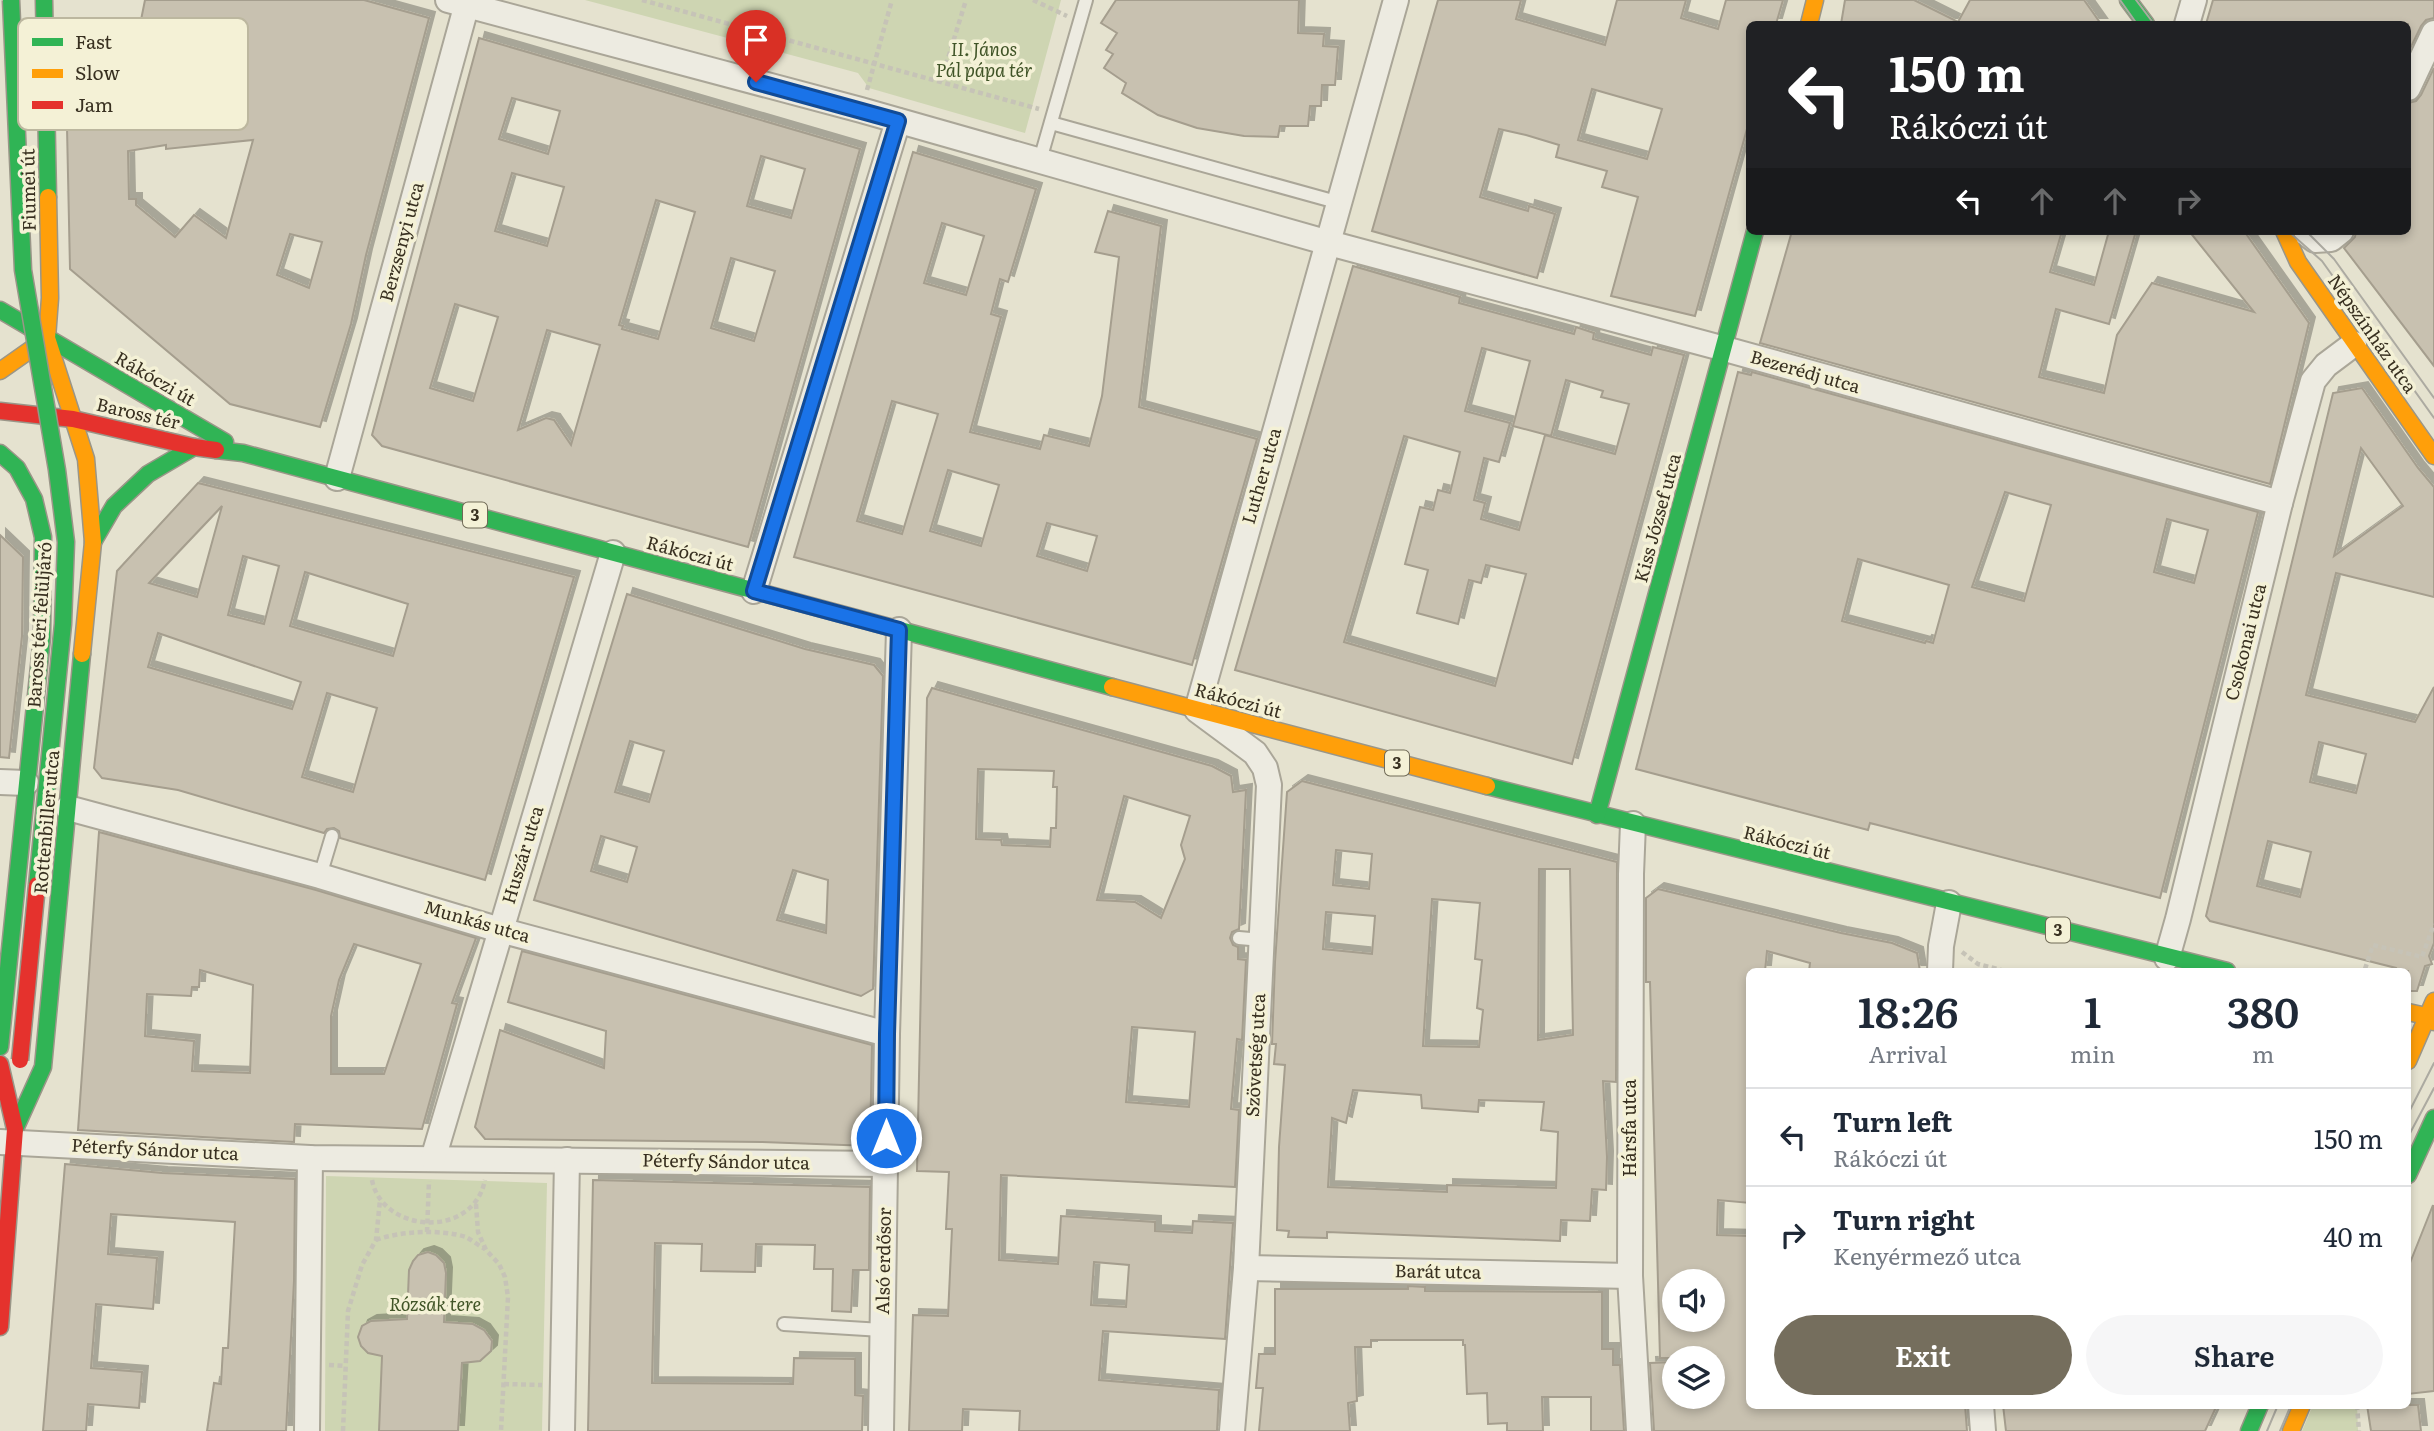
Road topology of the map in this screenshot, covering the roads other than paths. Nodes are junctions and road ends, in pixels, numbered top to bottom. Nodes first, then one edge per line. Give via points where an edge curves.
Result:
1 (11, 0) edge
2 (44, 0) edge
3 (1086, 0) edge
4 (1396, 0) edge
5 (1815, 0) edge
6 (2128, 0) edge
7 (2194, 0) edge
8 (461, 2) edge
9 (44, 18) edge
10 (1810, 21) edge
11 (2144, 21) edge
12 (2188, 21) edge
13 (2434, 33) edge
14 (2411, 82) edge
15 (1052, 118) junction
16 (898, 121) junction
17 (47, 130) edge
18 (1040, 160) junction
19 (1340, 203) junction
20 (1754, 235) edge
21 (2286, 235) edge
22 (2308, 235) edge
23 (2336, 235) edge
24 (1329, 243) junction
25 (0, 310) edge
26 (47, 338) junction
27 (2354, 344) junction
28 (1725, 349) junction
29 (7, 356) edge
30 (53, 360) junction
31 (99, 369) junction
32 (0, 411) edge
33 (73, 419) junction
34 (194, 447) junction
35 (0, 453) edge
36 (243, 453) junction
37 (2434, 456) edge
38 (337, 478) junction
39 (2280, 503) junction
40 (38, 513) junction
41 (92, 514) junction
42 (93, 542) junction
43 (613, 553) junction
44 (754, 591) junction
45 (899, 630) junction
46 (1197, 710) junction
47 (0, 782) edge
48 (26, 783) junction
49 (68, 808) junction
50 (1597, 815) junction
51 (1633, 824) junction
52 (332, 835) dead end
53 (320, 876) junction
54 (1949, 903) junction
55 (500, 930) junction
56 (2167, 958) junction
57 (1940, 968) edge
58 (2213, 968) edge
59 (2411, 1012) edge
60 (2432, 1013) edge
61 (887, 1034) junction
62 (0, 1047) edge
63 (2411, 1055) edge
64 (0, 1064) edge
65 (2434, 1118) edge
66 (10, 1138) edge
67 (310, 1157) junction
68 (433, 1158) junction
69 (567, 1160) junction
70 (886, 1164) junction
71 (2411, 1168) edge
72 (1247, 1268) junction
73 (1630, 1276) junction
74 (784, 1324) dead end
75 (0, 1327) edge
76 (882, 1330) junction
77 (1981, 1409) edge
78 (2258, 1409) edge
79 (2300, 1409) edge
80 (307, 1431) edge
81 (562, 1431) edge
82 (881, 1431) edge
83 (1232, 1431) edge
84 (1639, 1431) edge
85 (1983, 1431) edge
86 (2249, 1431) edge
87 (2291, 1431) edge

1 - 66 street, Baross téri felüljáró, bridge via 23,270 66,542 63,624
2 - 9 street, Fiumei út
3 - 15 lane
4 - 19 street
5 - 10 street
6 - 11 street
7 - 12 street
8 - 16 street
8 - 38 street, Berzsenyi utca
13 - 14 street
15 - 18 lane
15 - 19 lane
16 - 18 street
16 - 44 street
17 - 26 street, Fiumei út
18 - 24 street
19 - 24 street
20 - 28 street, Kiss József utca
21 - 27 street, Népszínház utca via 2298,262
22 - 23 street via 2323,240
24 - 28 street, Bezerédj utca
24 - 46 street, Luther utca
25 - 26 street, 3
26 - 29 street
26 - 30 street, Baross tér
26 - 31 street, Rákóczi út / 3
27 - 37 street, Népszínház utca
27 - 39 street, Csokonai utca via 2326,365 2313,382
28 - 39 street, Bezerédj utca
28 - 50 street, Kiss József utca
29 - 30 street, Baross tér
30 - 31 street, Baross tér
30 - 33 street, Baross tér
31 - 36 street, Rákóczi út / 3
32 - 33 street, Baross tér / 3
33 - 34 street, Baross tér / 3
33 - 41 street, Rottenbiller utca via 86,459
34 - 36 street, Rákóczi út / 3
34 - 42 street via 148,474 114,506
35 - 40 street, Rottenbiller utca via 17,468
36 - 38 street, Rákóczi út / 3
38 - 43 street, Rákóczi út / 3
39 - 56 street, Csokonai utca
40 - 41 lane via 53,498 71,497
40 - 48 street, Rottenbiller utca via 43,537 42,637
41 - 42 street, Rottenbiller utca
42 - 49 street, Rottenbiller utca
43 - 44 street, Rákóczi út / 3
43 - 55 street, Huszár utca
44 - 45 street, Rákóczi út / 3
45 - 46 street, Rákóczi út / 3
45 - 61 street, Alsó erdősor
46 - 50 street, Rákóczi út / 3
46 - 72 street, Szövetség utca via 1255,754 1269,785 1250,939
47 - 48 street
48 - 62 street, Rottenbiller utca
49 - 53 street, Munkás utca
49 - 66 street, Rottenbiller utca via 43,1067
50 - 51 street, Rákóczi út / 3
51 - 54 street, Rákóczi út / 3
51 - 73 street, Hársfa utca
52 - 53 lane
53 - 55 street, Munkás utca
54 - 56 street, Rákóczi út / 3
54 - 57 street
55 - 61 street, Munkás utca
55 - 68 street, Huszár utca
56 - 58 street, Rákóczi út / 3
59 - 60 street
60 - 63 street
61 - 70 street, Alsó erdősor
64 - 66 street, Rottenbiller utca
65 - 71 street
66 - 67 street, Péterfy Sándor utca
66 - 75 street, Rottenbiller utca
67 - 68 street
67 - 80 street
68 - 69 street
69 - 70 street, Péterfy Sándor utca
69 - 81 street
70 - 76 street, Alsó erdősor
72 - 73 street, Barát utca
72 - 83 street, Szövetség utca
73 - 84 street, Hársfa utca
74 - 76 lane
76 - 82 street, Alsó erdősor
77 - 85 street
78 - 86 street
79 - 87 street

